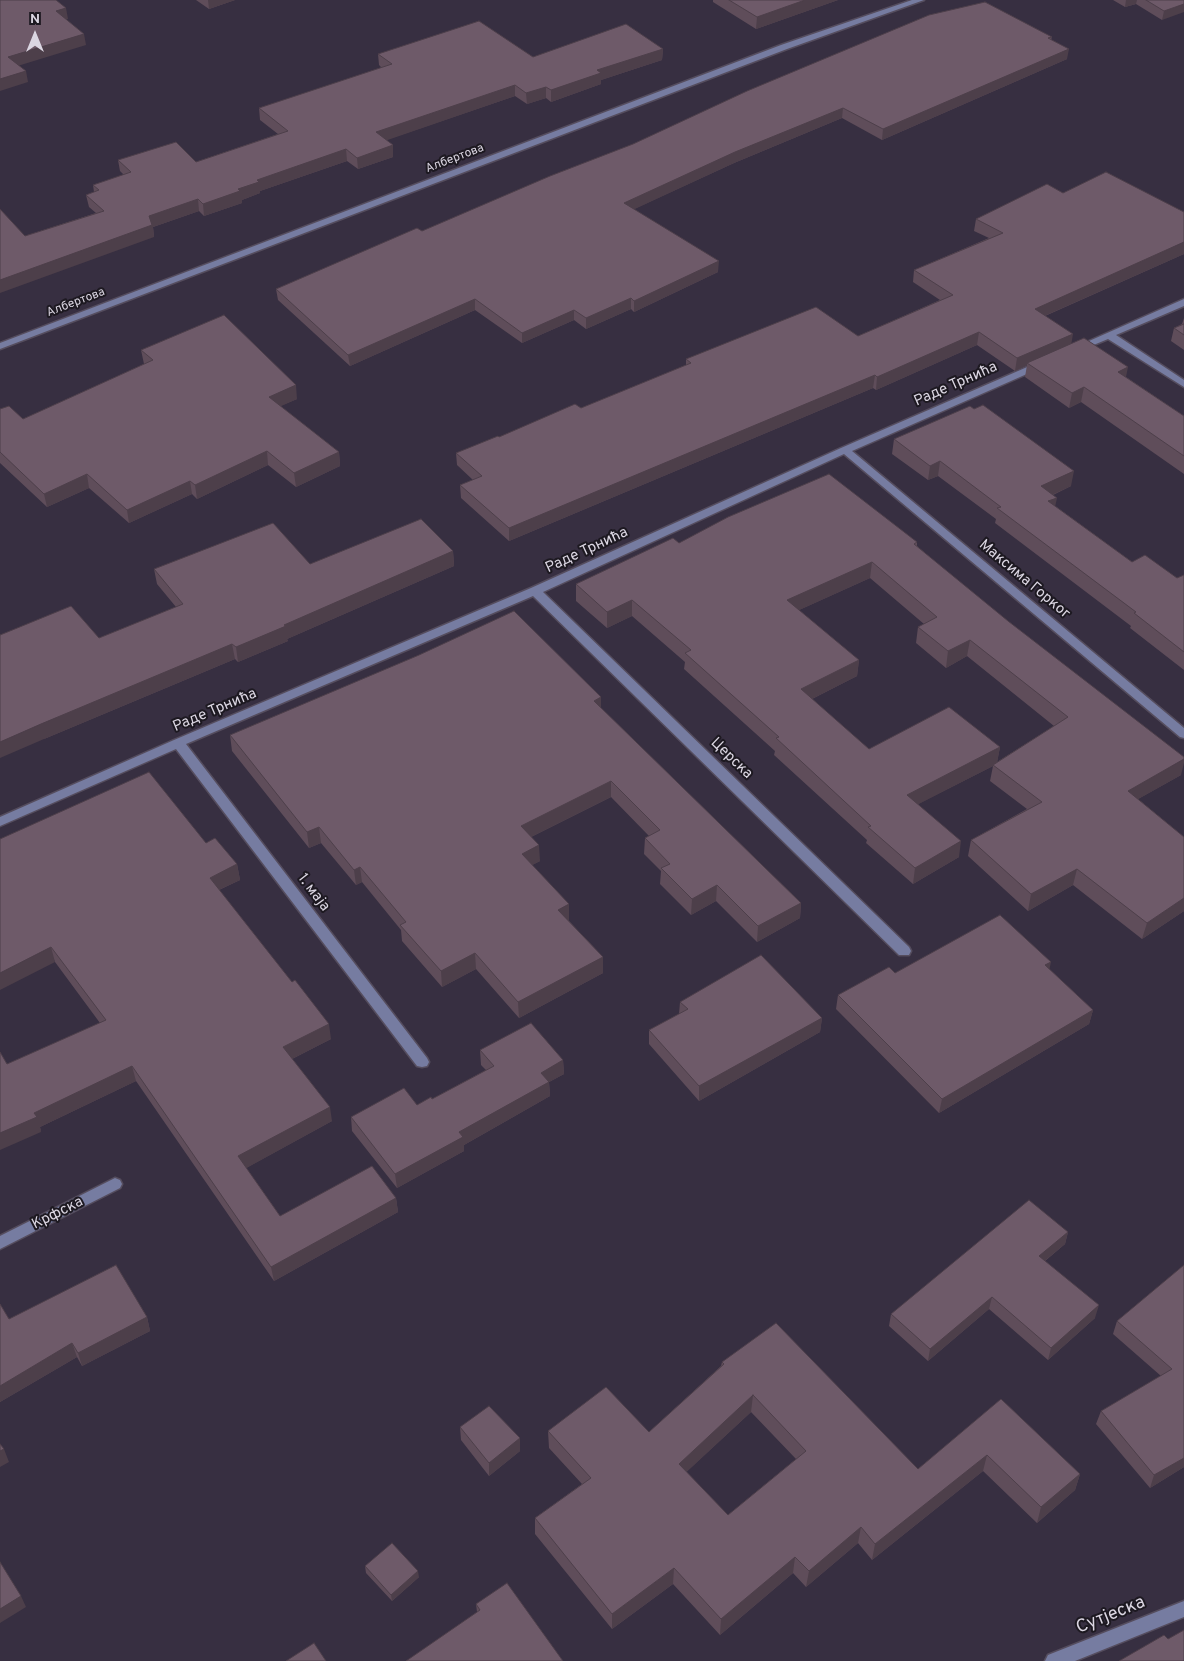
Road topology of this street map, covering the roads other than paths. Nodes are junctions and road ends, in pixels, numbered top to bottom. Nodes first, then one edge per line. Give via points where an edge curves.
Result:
1 (920, 0) edge
2 (1184, 302) edge
3 (1109, 335) junction
4 (0, 345) edge
5 (1184, 384) edge
6 (845, 450) junction
7 (535, 591) junction
8 (1184, 734) edge
9 (178, 743) junction
10 (0, 822) edge
11 (904, 951) dead end
12 (422, 1062) dead end
13 (115, 1184) dead end
14 (0, 1243) edge
15 (1184, 1609) edge
16 (1054, 1661) edge

1 - 4 street, Албертова via 775,51
2 - 3 street, Раде Трнића
3 - 5 street
3 - 6 street, Раде Трнића
6 - 7 street, Раде Трнића
6 - 8 street, Максима Горког
7 - 9 street, Раде Трнића
7 - 11 street, Церска
9 - 10 street, Раде Трнића
9 - 12 street, 1. маја
13 - 14 street, Крфска
15 - 16 street, Сутјеска

